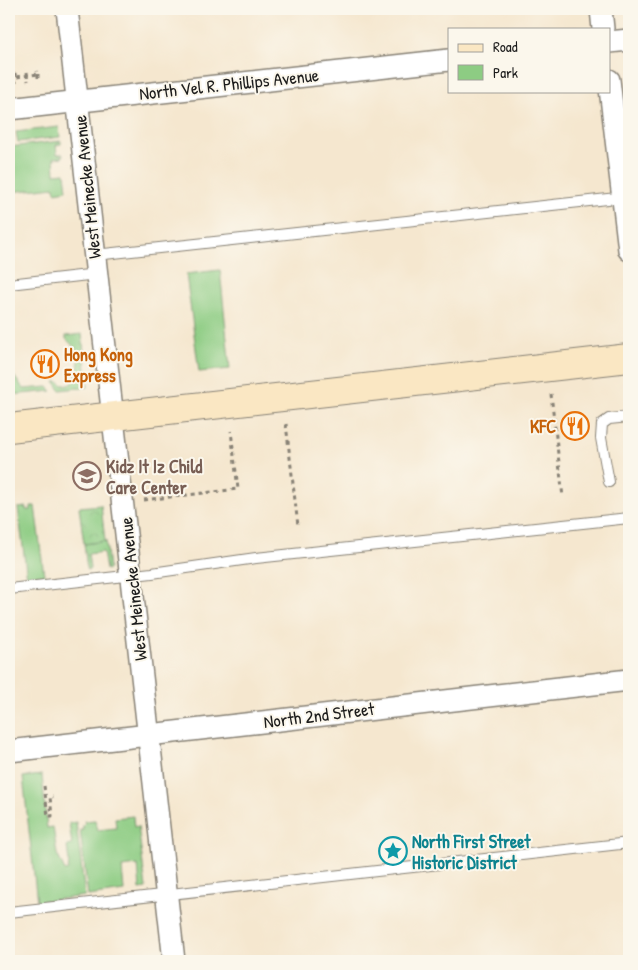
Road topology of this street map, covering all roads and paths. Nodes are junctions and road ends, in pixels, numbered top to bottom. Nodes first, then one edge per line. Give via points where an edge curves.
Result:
1 (67, 9) edge
2 (601, 9) edge
3 (603, 28) edge
4 (629, 40) edge
5 (610, 42) edge
6 (448, 60) edge
7 (27, 74) junction
8 (15, 75) junction
9 (9, 78) edge
10 (38, 80) dead end
11 (28, 81) dead end
12 (16, 83) dead end
13 (610, 87) edge
14 (78, 100) junction
15 (9, 109) edge
16 (626, 197) edge
17 (629, 250) edge
18 (96, 265) junction
19 (9, 284) edge
20 (629, 358) edge
21 (551, 394) dead end
22 (113, 415) junction
23 (629, 418) edge
24 (286, 424) dead end
25 (9, 428) edge
26 (231, 431) dead end
27 (609, 482) dead end
28 (563, 497) dead end
29 (144, 500) dead end
30 (629, 518) edge
31 (298, 526) dead end
32 (131, 575) junction
33 (9, 590) edge
34 (629, 680) edge
35 (149, 734) junction
36 (9, 751) edge
37 (44, 786) dead end
38 (53, 797) dead end
39 (629, 843) edge
40 (166, 894) junction
41 (9, 912) edge
42 (174, 961) edge

1 - 14 street, West Meinecke Avenue
2 - 3 street
4 - 5 street
6 - 14 street, North Vel R. Phillips Avenue
7 - 8 path
7 - 10 path via 37,73
7 - 11 path
8 - 9 path
8 - 12 path
13 - 16 street
14 - 15 street, North Vel R. Phillips Avenue
14 - 18 street, West Meinecke Avenue
16 - 17 street
16 - 18 lane
18 - 19 lane
18 - 22 street, West Meinecke Avenue
20 - 22 main road
21 - 28 path
22 - 25 main road
22 - 32 street, West Meinecke Avenue
23 - 27 lane via 602,424 601,438
24 - 31 path
26 - 29 path via 238,489
30 - 32 lane via 256,558
32 - 33 lane
32 - 35 street, West Meinecke Avenue
34 - 35 street, North 2nd Street
35 - 36 street, North 2nd Street
35 - 40 street, West Meinecke Avenue
37 - 38 path via 48,816 52,816 50,797
39 - 40 lane
40 - 41 lane
40 - 42 street, West Meinecke Avenue

